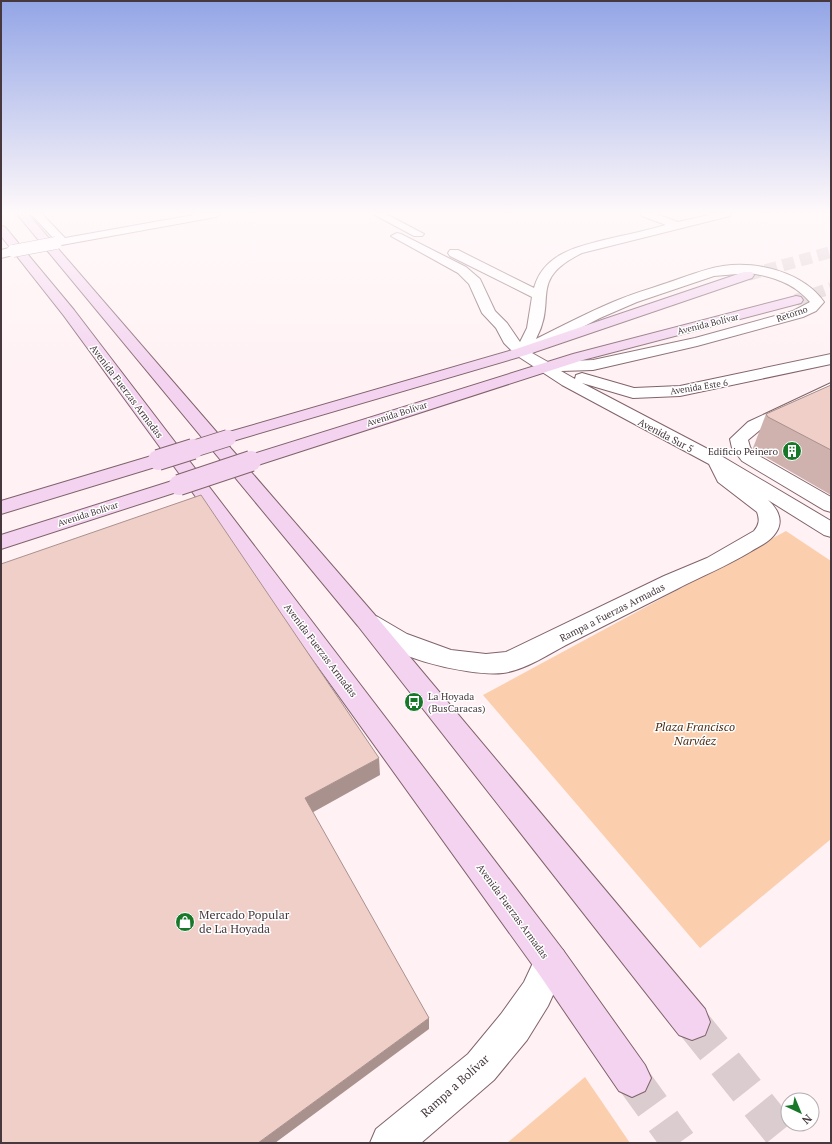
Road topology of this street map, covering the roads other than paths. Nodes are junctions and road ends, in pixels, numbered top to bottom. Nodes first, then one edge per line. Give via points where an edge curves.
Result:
1 (32, 267) edge
2 (67, 267) edge
3 (457, 267) edge
4 (483, 267) edge
5 (551, 267) edge
6 (748, 275) tunnel mouth
7 (538, 295) junction
8 (796, 300) tunnel mouth
9 (521, 352) junction
10 (831, 359) edge
11 (544, 367) junction
12 (831, 388) edge
13 (716, 461) junction
14 (831, 506) edge
15 (1, 508) edge
16 (831, 530) edge
17 (1, 542) edge
18 (366, 620) junction
19 (551, 962) junction
20 (692, 1022) tunnel mouth
21 (632, 1078) tunnel mouth
22 (390, 1143) edge

1 - 19 main road, Avenida Fuerzas Armadas via 83,332
2 - 18 main road
3 - 9 street, Avenida Sur 5 via 475,282 489,313
4 - 7 street
5 - 7 street
6 - 9 main road
7 - 9 street via 534,329
8 - 11 main road, Avenida Bolívar
9 - 11 street, Avenida Sur 5
9 - 11 street, Retorno via 619,304 722,270 763,272 798,284 817,302 798,314 697,342 593,365
9 - 15 main road, bridge
10 - 11 street, Avenida Este 6 via 715,385 657,393 633,393
11 - 13 street, Avenida Sur 5
11 - 17 main road, Avenida Bolívar, bridge
12 - 14 street via 754,426 739,439 741,448 748,457
13 - 16 street, Avenida Sur 5
13 - 18 street, Rampa a Fuerzas Armadas via 725,478 766,509 770,518 768,528 761,536 715,563 525,655 504,663 460,662 386,636
18 - 20 main road
19 - 21 main road, Avenida Fuerzas Armadas
19 - 22 street, Rampa a Bolívar via 536,994 514,1027 481,1067

